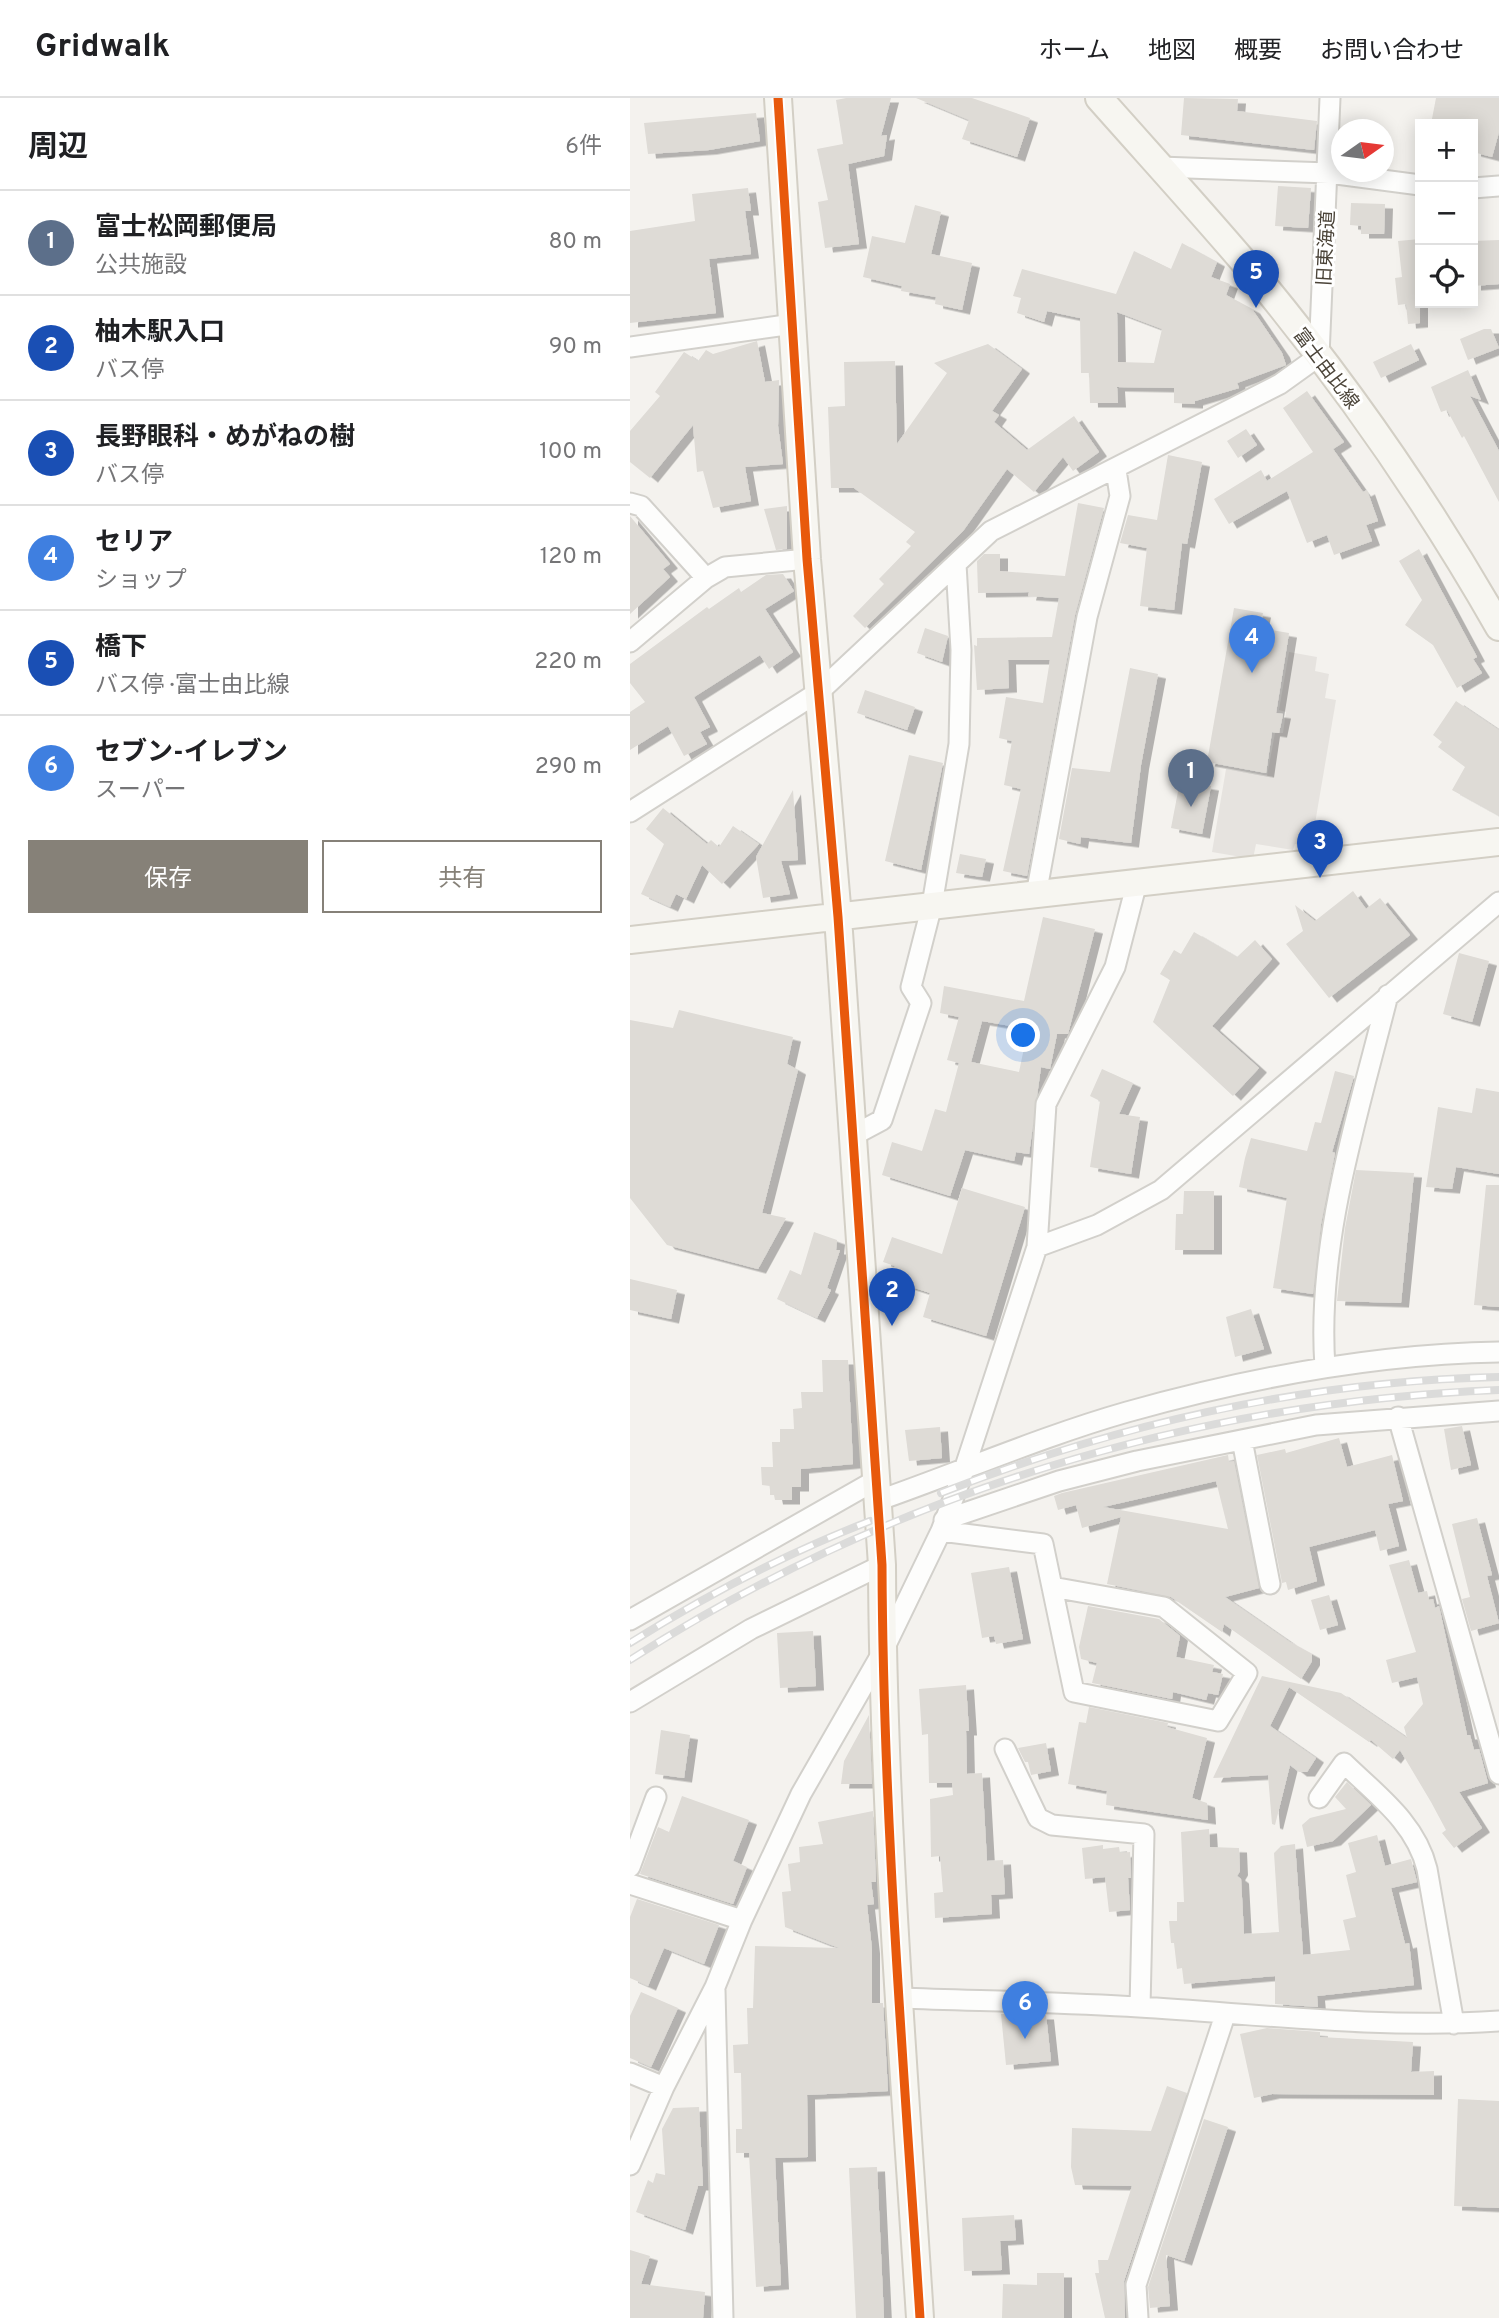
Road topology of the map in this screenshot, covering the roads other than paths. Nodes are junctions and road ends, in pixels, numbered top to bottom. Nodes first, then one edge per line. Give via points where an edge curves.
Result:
1 (778, 98) edge
2 (1099, 98) edge
3 (1330, 98) edge
4 (1160, 167) junction
5 (1329, 173) junction
6 (1415, 184) edge
7 (1499, 186) edge
8 (1478, 188) edge
9 (793, 324) junction
10 (630, 347) edge
11 (1319, 356) junction
12 (1116, 470) junction
13 (630, 503) edge
14 (807, 559) junction
15 (956, 564) junction
16 (706, 578) junction
17 (1499, 627) edge
18 (630, 642) edge
19 (820, 691) junction
20 (630, 813) edge
21 (1499, 842) edge
22 (1137, 882) junction
23 (1036, 895) junction
24 (1499, 902) edge
25 (932, 905) junction
26 (838, 917) junction
27 (630, 940) edge
28 (1388, 995) junction
29 (852, 1136) junction
30 (1037, 1247) junction
31 (1499, 1352) edge
32 (1325, 1367) junction
33 (1499, 1411) edge
34 (1398, 1418) junction
35 (1242, 1440) junction
36 (964, 1470) junction
37 (876, 1491) junction
38 (942, 1525) junction
39 (882, 1565) junction
40 (1270, 1584) dead end
41 (1052, 1587) junction
42 (630, 1620) edge
43 (882, 1653) junction
44 (630, 1702) edge
45 (1005, 1749) dead end
46 (1499, 1774) edge
47 (656, 1797) dead end
48 (1319, 1798) dead end
49 (630, 1867) edge
50 (630, 1884) edge
51 (742, 1920) junction
52 (715, 1987) junction
53 (900, 1997) junction
54 (1140, 2007) junction
55 (1225, 2015) junction
56 (1499, 2021) edge
57 (1454, 2024) junction
58 (630, 2073) edge
59 (664, 2087) junction
60 (630, 2165) edge
61 (723, 2318) edge
62 (920, 2318) edge
63 (1138, 2318) edge

1 - 9 street
2 - 4 street, 富士由比線
3 - 5 street, 旧東海道
4 - 5 street
4 - 11 street, 富士由比線
5 - 6 street
5 - 11 street, 旧東海道
7 - 8 street
9 - 10 street
9 - 14 street
11 - 12 street via 1280,384
11 - 17 street, 富士由比線 via 1403,470
12 - 15 street via 991,531
12 - 23 street via 1120,496 1087,617
13 - 16 street via 641,506
14 - 16 street via 725,567
14 - 19 street
15 - 19 street
15 - 25 street via 960,744
16 - 18 street
19 - 20 street
19 - 26 street
21 - 22 street
22 - 23 street
22 - 30 street via 1115,967 1046,1104
23 - 25 street
24 - 28 street
25 - 26 street
25 - 29 street via 911,988 921,1003 882,1120
26 - 27 street
26 - 29 street
28 - 30 street via 1161,1190 1097,1226
28 - 32 street via 1337,1202 1325,1310
29 - 37 street
30 - 36 street
31 - 32 street
32 - 36 street via 1125,1413
33 - 34 street
34 - 35 street via 1316,1425
34 - 46 street
35 - 38 street via 1072,1478
35 - 40 street
36 - 37 street
36 - 38 street
37 - 39 street
37 - 42 street
38 - 41 street via 1043,1544
38 - 43 street
39 - 43 street
39 - 44 street via 751,1629
41 - 41 street via 1164,1607 1247,1673 1218,1721 1074,1692
43 - 51 street via 801,1794
43 - 53 street
45 - 54 street via 1038,1818 1052,1825 1144,1834
47 - 49 street
48 - 57 street via 1344,1763 1412,1830 1427,1869
50 - 51 street
51 - 52 street
52 - 59 street
52 - 61 street
53 - 54 street
53 - 62 street
54 - 55 street
55 - 57 street
55 - 63 street via 1136,2285
56 - 57 street
58 - 59 street
59 - 60 street

